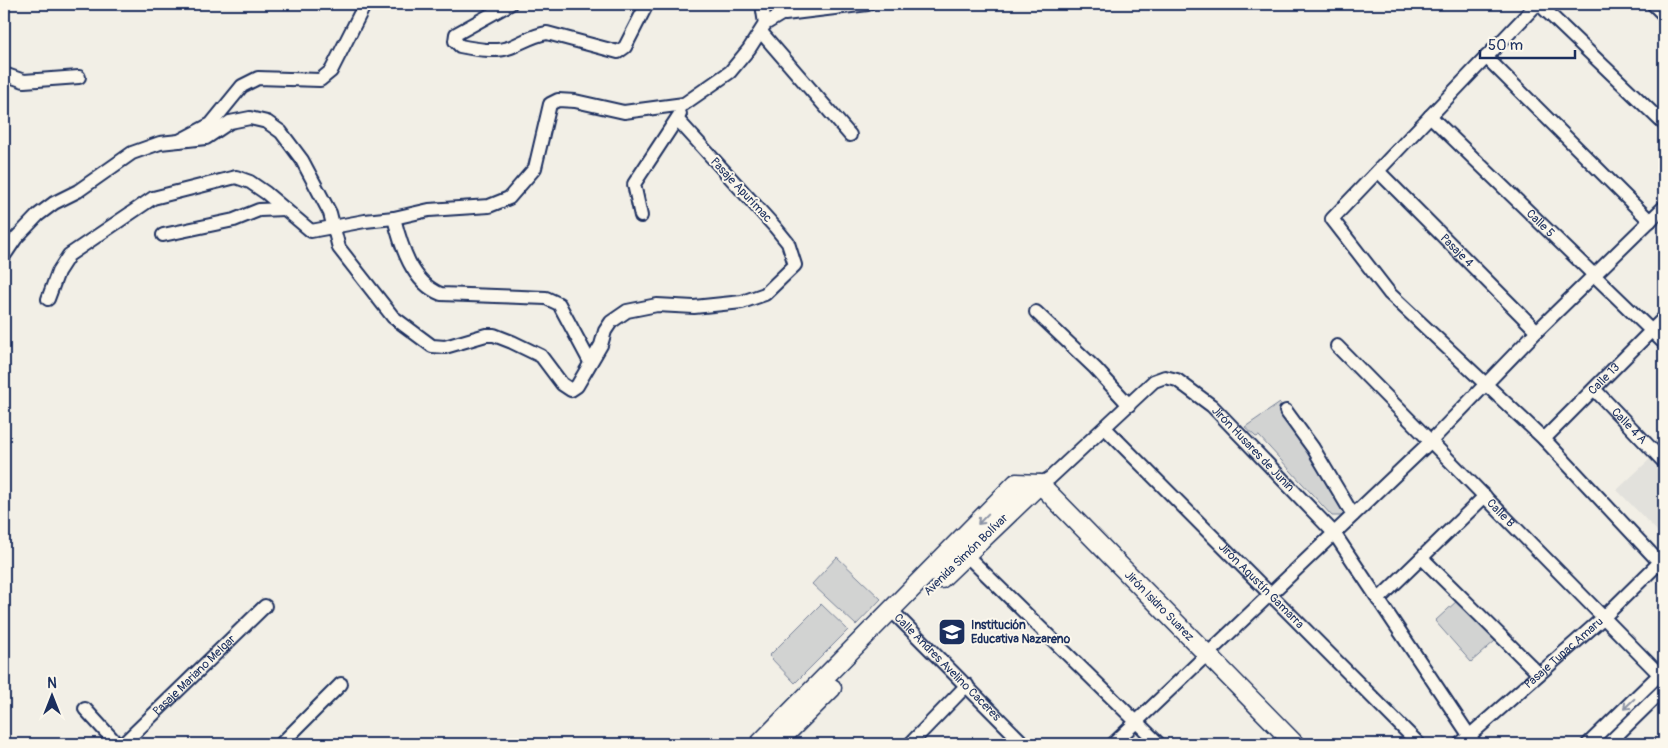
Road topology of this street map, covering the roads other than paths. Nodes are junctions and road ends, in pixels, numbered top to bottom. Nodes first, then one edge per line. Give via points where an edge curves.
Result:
1 (365, 4) edge
2 (510, 4) edge
3 (647, 4) edge
4 (762, 4) edge
5 (798, 4) edge
6 (868, 4) edge
7 (1538, 4) edge
8 (777, 15) junction
9 (763, 28) junction
10 (1486, 58) junction
11 (4, 74) edge
12 (79, 77) dead end
13 (684, 104) junction
14 (1430, 116) junction
15 (678, 120) junction
16 (1664, 124) edge
17 (850, 135) dead end
18 (179, 141) junction
19 (1378, 171) junction
20 (1664, 207) edge
21 (285, 209) junction
22 (641, 216) dead end
23 (394, 218) junction
24 (1650, 221) junction
25 (334, 227) junction
26 (163, 234) dead end
27 (4, 256) edge
28 (1594, 276) junction
29 (48, 299) dead end
30 (1036, 312) dead end
31 (1664, 318) edge
32 (1652, 330) junction
33 (1537, 332) junction
34 (1664, 343) edge
35 (1337, 346) dead end
36 (590, 362) junction
37 (1165, 378) joint
38 (1486, 384) junction
39 (1594, 389) junction
40 (1129, 405) junction
41 (1286, 411) dead end
42 (1105, 428) junction
43 (1544, 439) junction
44 (1431, 441) junction
45 (1664, 462) edge
46 (1040, 484) junction
47 (1485, 496) junction
48 (1353, 515) junction
49 (1334, 534) junction
50 (961, 550) junction
51 (1422, 558) junction
52 (1662, 561) edge
53 (1269, 594) junction
54 (1378, 600) junction
55 (265, 606) dead end
56 (896, 615) junction
57 (1604, 618) junction
58 (1207, 654) junction
59 (1540, 674) junction
60 (1663, 675) edge
61 (341, 684) dead end
62 (967, 685) junction
63 (1664, 689) edge
64 (85, 709) dead end
65 (1137, 722) junction
66 (769, 742) edge
67 (1468, 742) edge
68 (118, 744) edge
69 (123, 744) edge
70 (281, 744) edge
71 (910, 744) edge
72 (1024, 744) edge
73 (1114, 744) edge
74 (1159, 744) edge
75 (1295, 744) edge
76 (1419, 744) edge
77 (1588, 744) edge
78 (1608, 744) edge

1 - 18 street via 330,70 320,80 258,78 242,86 211,124
2 - 3 street via 456,34 455,41 460,46 499,49 542,34 618,52 625,47
4 - 9 street
5 - 8 street
6 - 8 street
7 - 10 street
7 - 16 street
8 - 9 street
9 - 13 street via 730,72
9 - 17 street
10 - 14 street
10 - 24 street
11 - 12 street via 24,81
13 - 15 street
13 - 23 street via 624,112 558,100 550,104 535,168 508,198 489,206 429,210
14 - 19 street
14 - 28 street, Calle 5
15 - 22 street via 670,127 634,184
15 - 36 street, Pasaje Apurímac via 788,243 795,265 765,294 742,302 694,307 657,305 627,311 611,322
18 - 25 street via 206,138 230,122 250,118 267,122 281,132 302,160
18 - 27 street via 160,143 132,153 78,191 54,203 38,214
19 - 33 street, Pasaje 4
19 - 38 street via 1332,219 1390,294
20 - 24 street
21 - 25 street via 311,231
21 - 26 street via 259,210 234,220
21 - 29 street via 250,182 236,177 153,198 70,255 58,272
23 - 25 street
23 - 36 street via 400,243 429,290 441,294 546,298 559,304
24 - 28 street
25 - 36 street via 339,248 393,317 432,346 445,348 494,335 540,356 562,384 571,390 577,386
28 - 32 street, Calle 5
28 - 33 street
30 - 40 street
31 - 32 street, Calle 13
32 - 34 street, Calle 5
32 - 39 street, Calle 13
33 - 38 street
35 - 44 street, Calle B
37 - 40 street, Avenida Simón Bolívar via 1154,381
37 - 49 street, Jirón Husares de Junin via 1177,380 1212,406
38 - 43 street
38 - 44 street
39 - 43 street, Calle 13
39 - 45 street, Calle 4 A
40 - 42 street, Avenida Simón Bolívar
41 - 48 street via 1327,469
42 - 46 street, Avenida Simón Bolívar
42 - 53 street, Jirón Agustín Gamarra
43 - 52 street
44 - 47 street, Calle B
44 - 48 street
46 - 50 street, Avenida Simón Bolívar
46 -> 50 street, Avenida Simón Bolívar via 1016,484
46 - 58 street, Jirón Isidro Suarez
47 - 51 street
47 - 57 street, Calle B
48 - 49 street
49 - 53 street
49 - 54 street, Jirón Husares de Junin
50 - 56 street, Avenida Simón Bolívar
50 - 65 street
51 - 54 street
51 - 59 street
52 - 57 street, Pasaje Tupac Amaru
53 - 58 street
53 - 76 street, Jirón Agustín Gamarra
54 - 67 street, Jirón Husares de Junin
55 - 69 street, Pasaje Mariano Melgar
56 - 62 street, Calle Andres Avelino Caceres
56 - 66 street, Avenida Simón Bolívar
57 - 59 street, Pasaje Tupac Amaru
57 - 60 street, Calle B
58 - 65 street
58 - 75 street, Jirón Isidro Suarez
59 - 67 street, Pasaje Tupac Amaru
60 -> 77 street
61 - 70 street
62 - 71 street
62 - 72 street, Calle Andres Avelino Caceres
63 - 78 street
64 - 68 street
65 - 73 street
65 - 74 street

